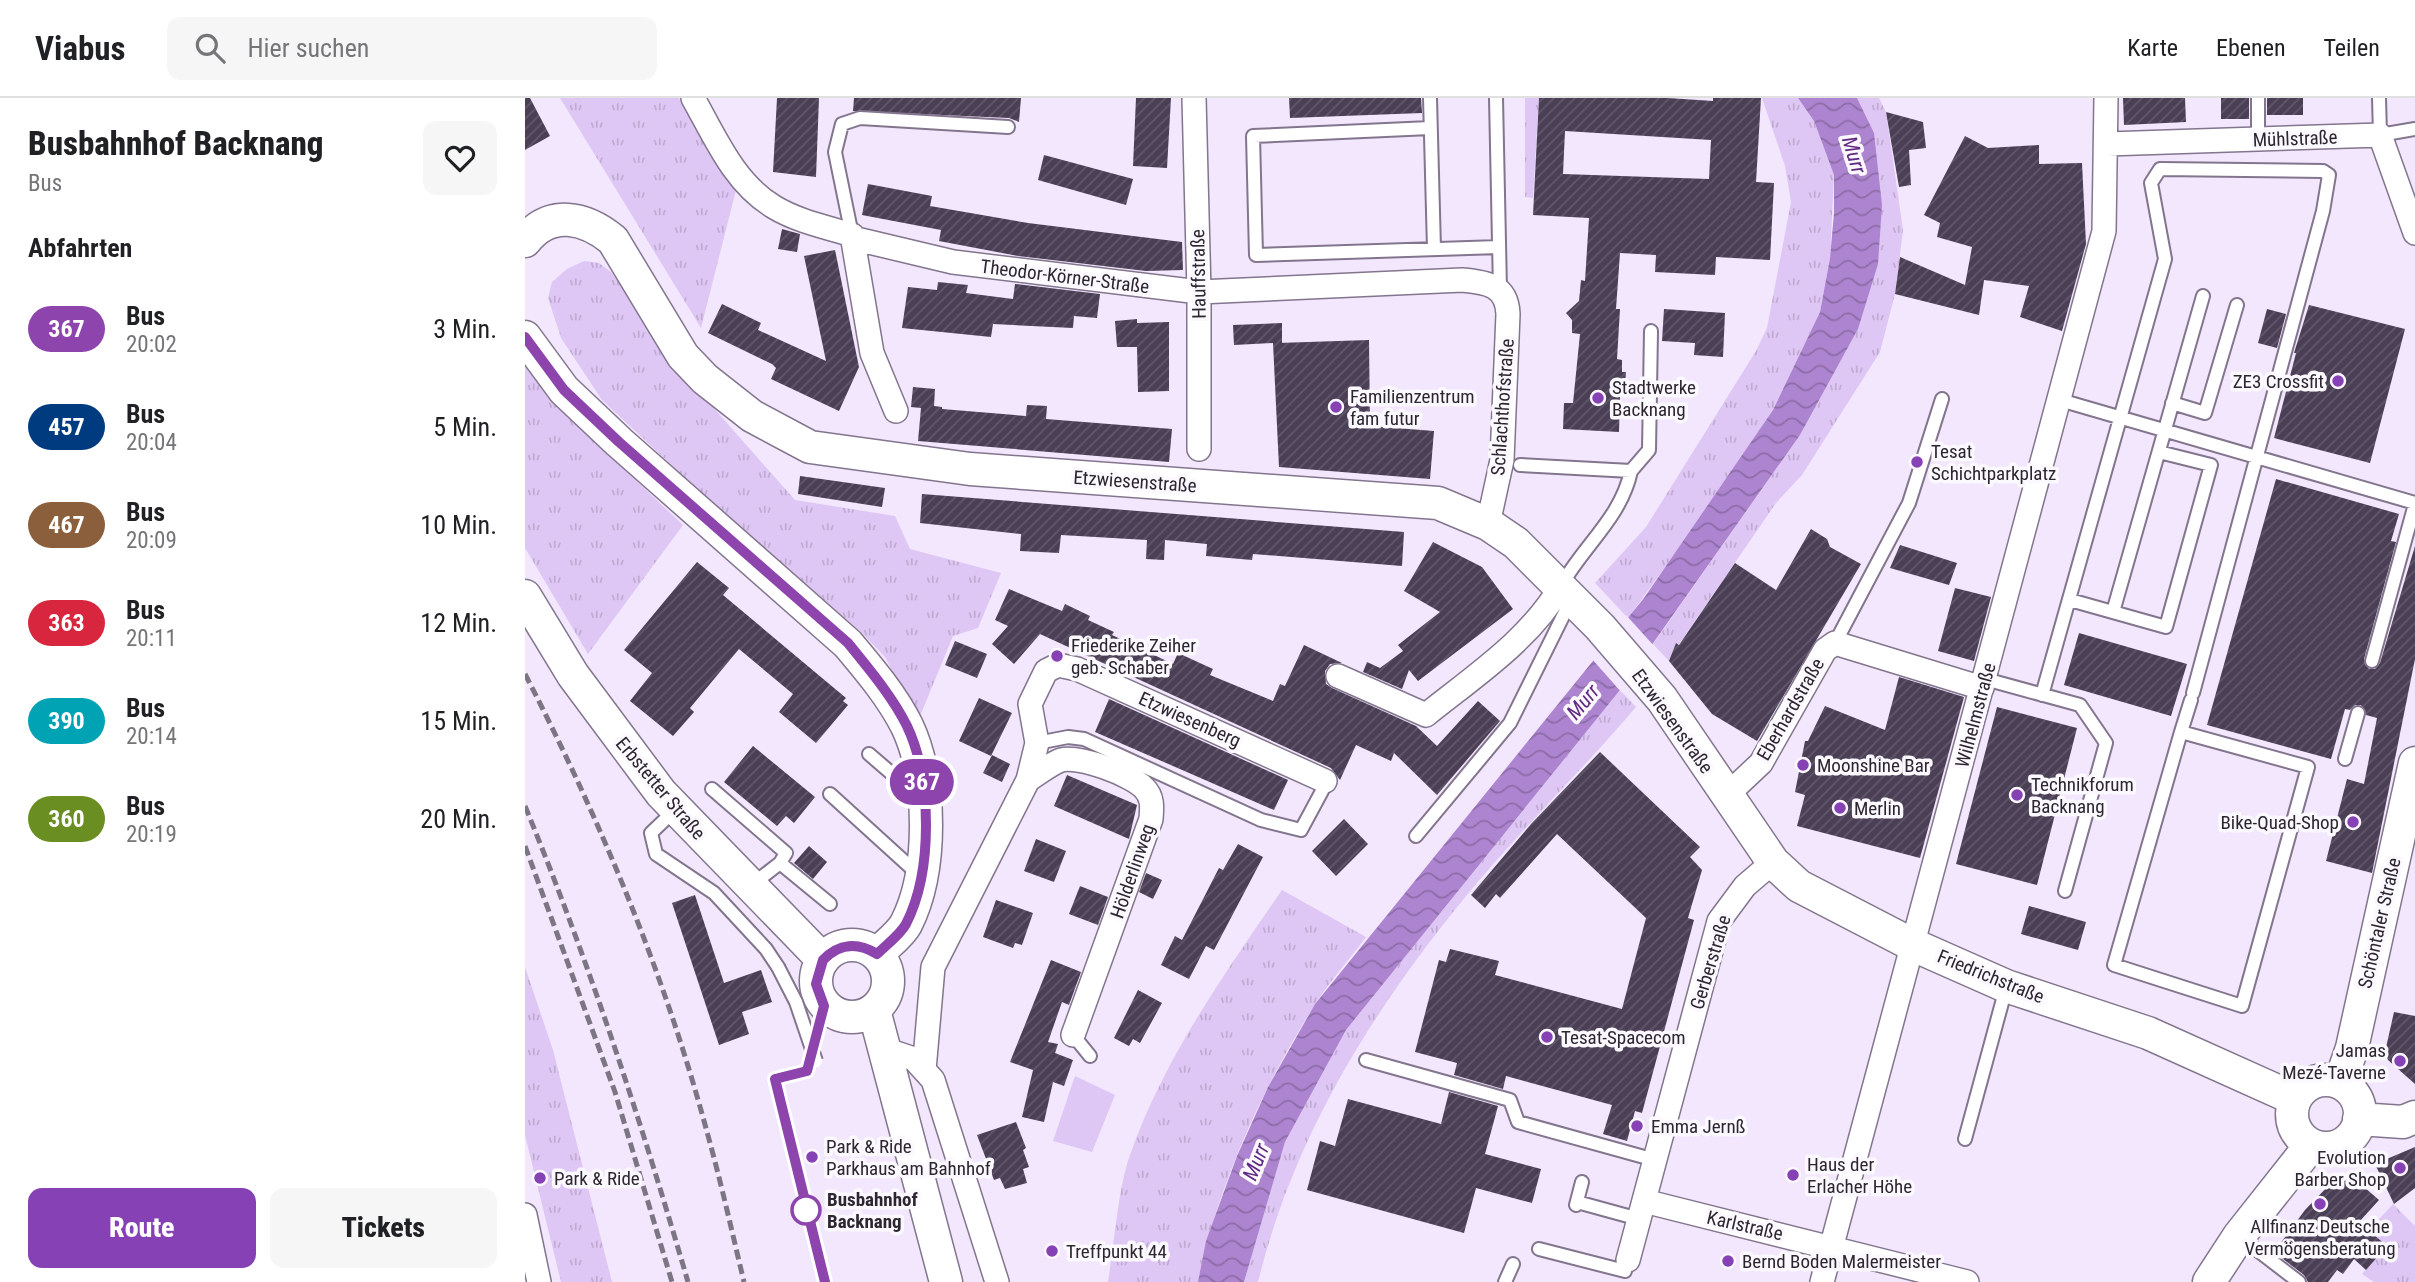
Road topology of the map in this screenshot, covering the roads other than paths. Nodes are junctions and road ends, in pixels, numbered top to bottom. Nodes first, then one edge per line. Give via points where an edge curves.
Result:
1 (693, 98) edge
2 (1194, 98) edge
3 (1430, 98) edge
4 (1496, 98) edge
5 (2105, 98) edge
6 (2258, 98) edge
7 (2379, 98) edge
8 (1008, 127) dead end
9 (1430, 128) junction
10 (2415, 129) edge
11 (2380, 135) junction
12 (2258, 139) junction
13 (2107, 144) junction
14 (528, 229) edge
15 (2415, 233) edge
16 (852, 237) junction
17 (1499, 247) junction
18 (1434, 250) junction
19 (1500, 290) junction
20 (1199, 292) junction
21 (2203, 296) dead end
22 (2237, 305) dead end
23 (1651, 331) dead end
24 (525, 337) edge
25 (1943, 399) dead end
26 (2060, 400) junction
27 (2172, 403) junction
28 (896, 411) dead end
29 (2120, 417) junction
30 (2165, 430) junction
31 (1199, 449) dead end
32 (2159, 452) junction
33 (2255, 457) junction
34 (1520, 465) dead end
35 (1631, 471) junction
36 (2415, 503) edge
37 (1488, 524) junction
38 (1569, 595) junction
39 (525, 596) edge
40 (2070, 600) junction
41 (2113, 612) junction
42 (1835, 643) junction
43 (2372, 661) dead end
44 (1338, 676) dead end
45 (1983, 683) junction
46 (2042, 695) junction
47 (2358, 713) dead end
48 (2181, 732) junction
49 (1037, 743) junction
50 (869, 754) dead end
51 (2345, 759) dead end
52 (2415, 763) edge
53 (1028, 779) junction
54 (1324, 786) joint
55 (712, 789) dead end
56 (830, 794) dead end
57 (1726, 796) junction
58 (926, 802) junction
59 (675, 810) junction
60 (2407, 830) edge
61 (1416, 836) dead end
62 (1773, 862) junction
63 (780, 863) junction
64 (920, 876) junction
65 (751, 886) junction
66 (2065, 891) dead end
67 (830, 904) dead end
68 (1911, 944) junction
69 (877, 954) junction
70 (823, 960) junction
71 (2006, 986) junction
72 (874, 1010) junction
73 (1073, 1035) joint
74 (884, 1049) junction
75 (1090, 1056) dead end
76 (1366, 1060) dead end
77 (817, 1061) dead end
78 (924, 1070) junction
79 (2340, 1083) junction
80 (2295, 1099) junction
81 (2415, 1117) edge
82 (2359, 1119) junction
83 (1965, 1139) dead end
84 (2311, 1145) junction
85 (1655, 1160) junction
86 (1582, 1182) dead end
87 (1642, 1210) junction
88 (525, 1215) edge
89 (2239, 1236) junction
90 (1832, 1246) junction
91 (1539, 1249) dead end
92 (1513, 1264) dead end
93 (1625, 1271) edge
94 (539, 1282) edge
95 (946, 1282) edge
96 (997, 1282) edge
97 (1505, 1282) edge
98 (1822, 1282) edge
99 (1968, 1282) edge
100 (2209, 1282) edge
101 (2299, 1282) edge

1 - 16 street, Theodor-Körner-Straße via 718,146 757,194 791,215
2 - 20 street, Hauffstraße
3 - 9 lane
4 - 17 lane
5 - 13 street, Wilhelmstraße
6 - 12 lane
7 - 11 lane
8 - 16 lane via 860,118 842,124 835,152
9 - 18 lane
9 - 18 lane via 1253,136 1256,255
10 - 11 lane
11 - 12 street, Mühlstraße
11 - 15 street
12 - 13 street, Mühlstraße
13 - 26 street, Wilhelmstraße via 2104,231
14 - 37 street, Etzwiesenstraße via 567,219 596,226 613,240 683,356 705,379 753,416 810,447 970,469 1438,503
16 - 20 street, Theodor-Körner-Straße via 953,262
16 - 28 street via 872,353
17 - 18 lane
17 - 19 lane
19 - 20 street, Theodor-Körner-Straße via 1487,282 1462,280 1374,289
19 - 37 street, Schlachthofstraße via 1508,314 1502,460
20 - 31 street, Hauffstraße via 1204,383
21 - 27 lane
22 - 27 lane via 2206,413
23 - 35 lane via 1649,450
24 - 58 street via 564,390 610,434 848,643 907,726
25 - 42 lane via 1909,503
26 - 29 lane
26 - 45 street, Wilhelmstraße
27 - 30 lane
29 - 30 lane
29 - 33 lane via 2165,259 2151,183 2160,169 2323,172 2329,176 2323,211
29 - 40 lane
30 - 32 lane
30 - 33 lane
32 - 41 lane
32 - 41 lane via 2211,465 2166,627
33 - 36 lane
33 - 48 lane
34 - 35 lane
35 - 38 lane via 1611,520 1573,564
36 - 43 lane
37 - 38 street, Etzwiesenstraße via 1516,543
38 - 44 street via 1426,715
38 - 57 street, Etzwiesenstraße via 1663,699
38 - 61 lane via 1510,723
39 - 59 street, Erbstetter Straße via 587,695
40 - 41 lane
40 - 46 lane
42 - 45 street, Eberhardstraße
42 - 57 street, Eberhardstraße via 1825,650 1761,763
45 - 46 lane
45 - 68 street, Wilhelmstraße
46 - 66 lane via 2080,705 2106,743
47 - 51 lane
48 - 48 lane via 2308,767 2242,1006 2114,965
49 - 53 street, Etzwiesenberg
49 - 54 lane, Etzwiesenberg via 1084,739 1261,820 1301,830
49 - 54 street, Etzwiesenberg via 1030,704 1045,671 1058,665 1077,669
50 - 58 lane
52 - 60 street, Schöntaler Straße
53 - 73 street, Hölderlinweg via 1062,760 1077,759 1135,781 1152,801 1151,819
53 - 78 street, Etzwiesenberg via 933,967
55 - 63 lane via 740,819 786,853
56 - 64 lane
57 - 62 street, Friedrichstraße
58 - 64 street
59 - 65 street, Erbstetter Straße
59 - 77 lane, bridge via 651,833 656,854 714,893 766,948 796,1002
60 - 79 street, Schöntaler Straße
62 - 68 street, Friedrichstraße via 1799,886
62 - 85 street, Gerberstraße via 1745,886 1719,920
63 - 65 lane
63 - 67 lane
64 - 69 street via 905,926
65 - 70 street, Erbstetter Straße
68 - 71 street, Friedrichstraße
68 - 90 street, Wilhelmstraße
69 - 70 street via 861,946 844,946
69 - 72 street via 888,976 887,989
70 - 72 street via 816,984 824,1006 852,1017
71 - 80 street, Friedrichstraße via 2148,1033
71 - 83 lane
72 - 74 street
73 - 75 lane
74 - 78 street via 914,1059
74 - 95 street
76 - 85 lane via 1416,1080 1510,1100 1518,1122
78 - 96 street via 933,1080
79 - 80 street via 2311,1083
79 - 82 street via 2357,1100
80 - 84 street via 2293,1123
81 - 82 street via 2403,1122
82 - 84 street via 2342,1144
84 - 89 street
85 - 87 street, Gerberstraße
86 - 87 lane via 1577,1203
87 - 90 street, Karlstraße
87 - 93 street, Gerberstraße
88 - 94 street
89 - 100 street
89 - 101 lane
90 - 98 street, Wilhelmstraße
90 - 99 street, Karlstraße
91 - 93 lane
92 - 97 lane

